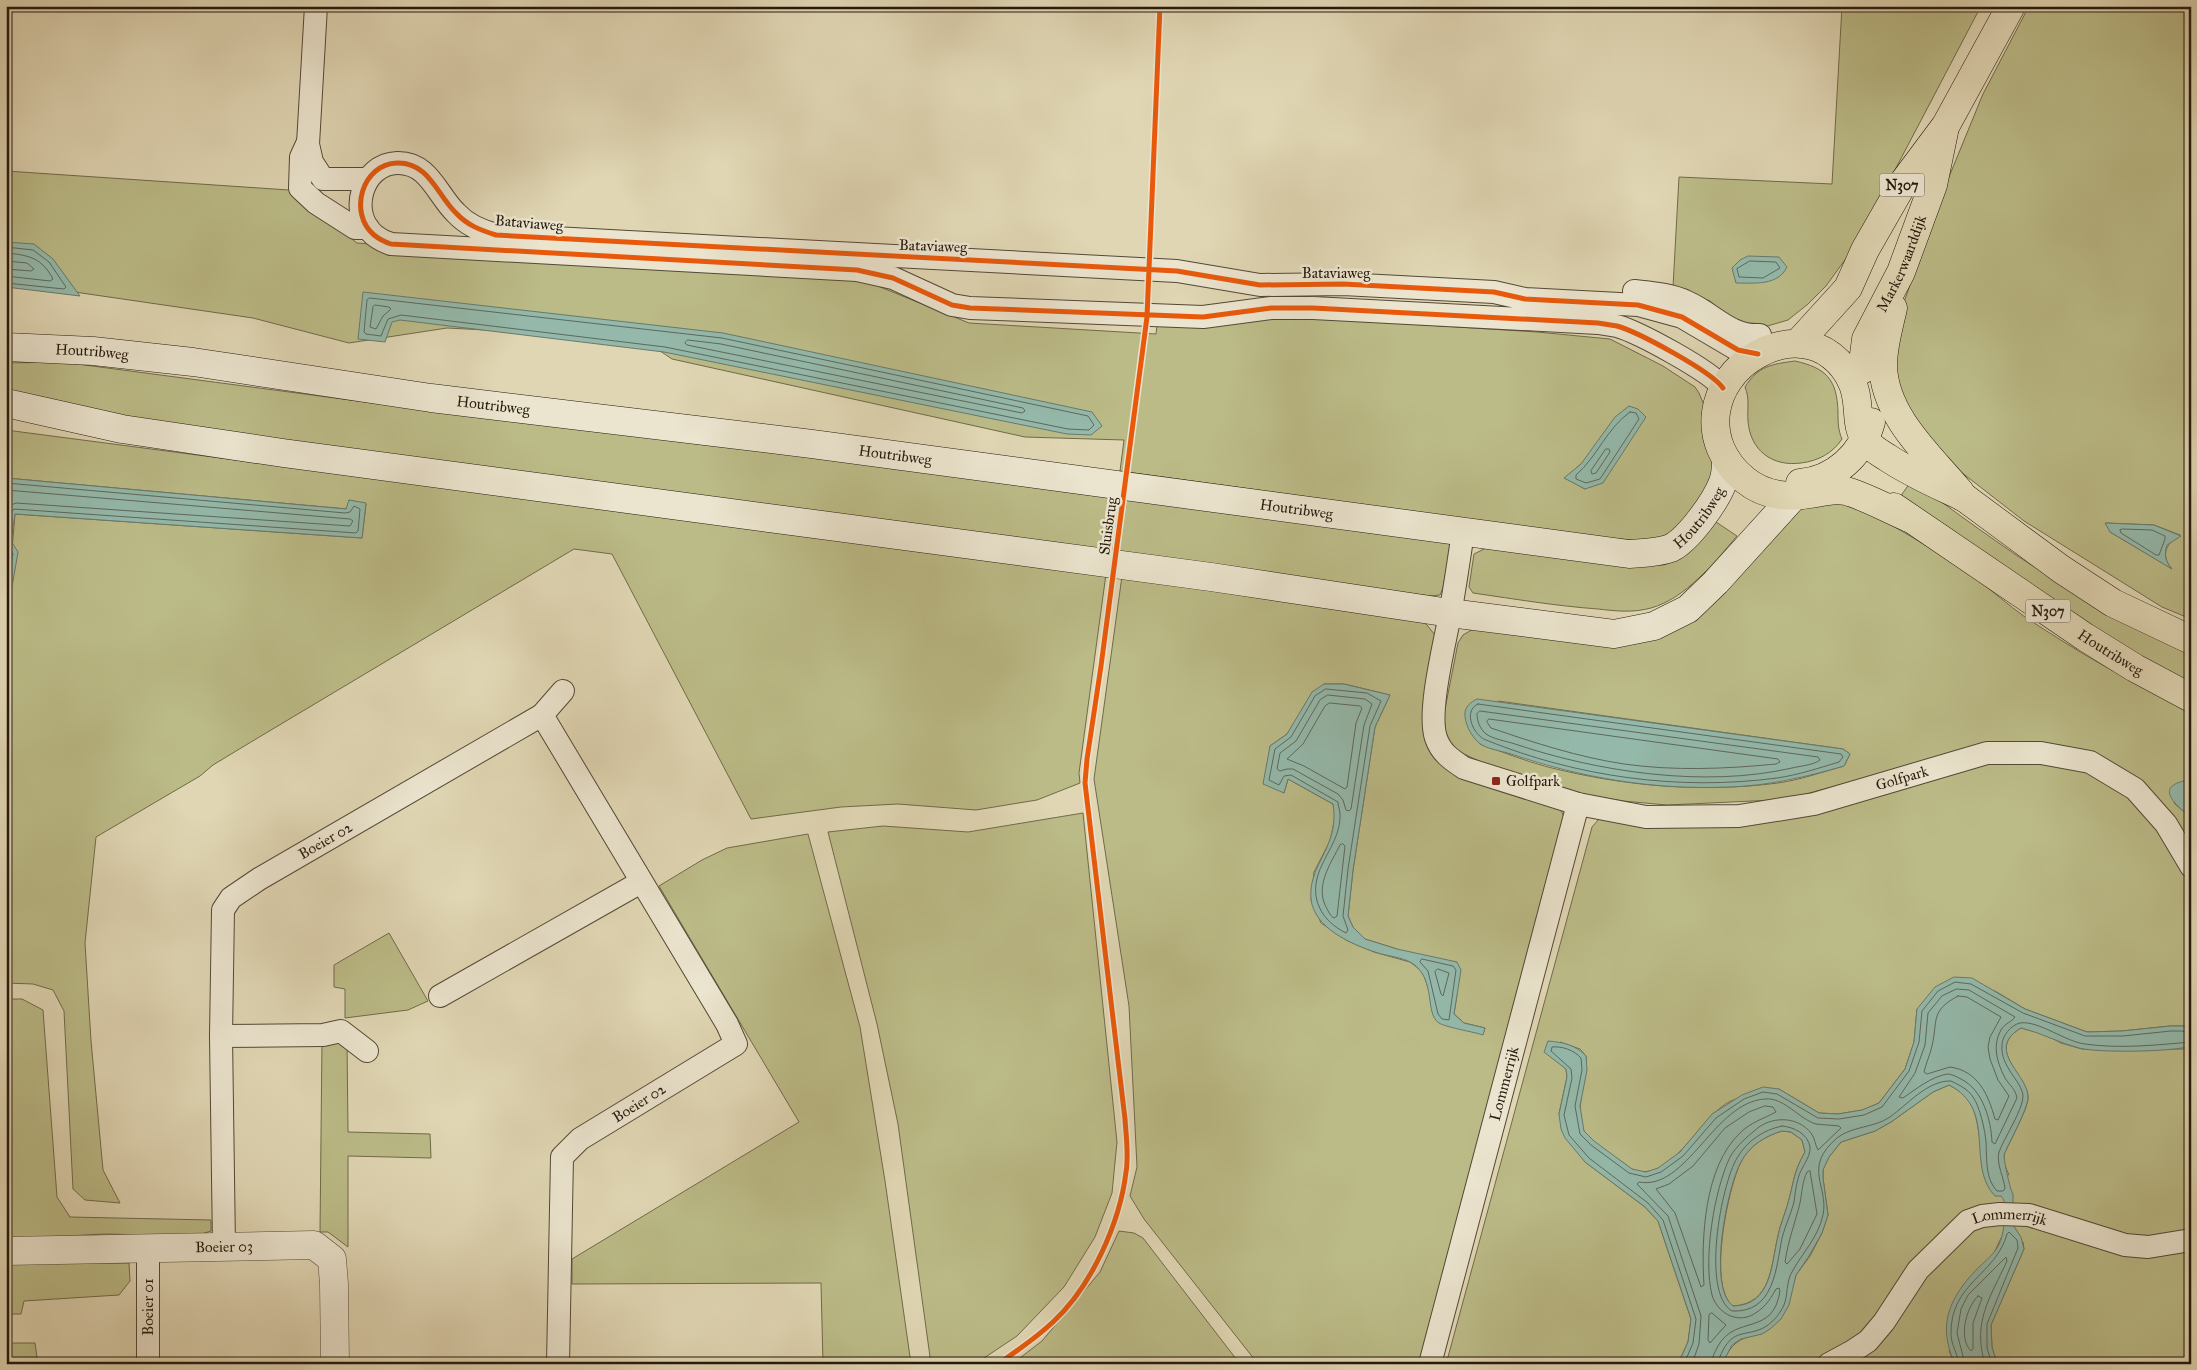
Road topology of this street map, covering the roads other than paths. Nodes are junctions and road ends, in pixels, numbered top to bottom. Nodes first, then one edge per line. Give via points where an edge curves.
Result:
1 (316, 6) edge
2 (2011, 6) edge
3 (1946, 125) junction
4 (308, 144) junction
5 (367, 178) junction
6 (368, 228) junction
7 (1901, 272) junction
8 (1800, 334) junction
9 (1759, 344) junction
10 (8, 349) edge
11 (1862, 370) junction
12 (1720, 397) junction
13 (6, 403) edge
14 (6, 421) edge
15 (122, 429) junction
16 (1868, 429) junction
17 (1726, 460) junction
18 (1826, 483) junction
19 (1784, 491) junction
20 (1965, 498) junction
21 (1464, 532) junction
22 (1450, 614) junction
23 (2191, 640) edge
24 (563, 691) dead end
25 (2191, 698) edge
26 (542, 715) junction
27 (1578, 804) junction
28 (2191, 866) edge
29 (641, 882) junction
30 (440, 996) dead end
31 (221, 1036) junction
32 (367, 1051) dead end
33 (2191, 1240) edge
34 (224, 1247) junction
35 (148, 1250) junction
36 (6, 1251) edge
37 (148, 1364) edge
38 (335, 1364) edge
39 (558, 1364) edge
40 (1430, 1364) edge
41 (1829, 1364) edge

1 - 4 street
2 - 3 main road, Markerwaarddijk / N307
3 - 7 main road, Markerwaarddijk / N307 via 1933,186
3 - 8 main road, Markerwaarddijk / N307 via 1905,180 1865,250
4 - 5 street via 312,162 323,179
4 - 6 street via 301,158 300,188 316,203 355,228
5 - 6 street via 362,190 362,207
5 - 9 street, Bataviaweg via 390,164 406,163 420,169 456,214 474,228 496,234 1176,271 1270,286 1343,284 1494,292 1525,299 1655,308 1682,318 1738,350
6 - 12 street, Bataviaweg via 373,235 391,244 858,270 893,278 952,305 970,308 1203,317 1271,308 1598,323 1618,326 1652,343
7 - 11 main road, Markerwaarddijk / N307 via 1866,339
7 - 20 main road, N307 via 1884,353 1884,377 1890,401 1902,422
8 - 9 main road, N307 via 1782,329
8 - 11 main road, N307 via 1837,342
8 - 16 main road, N307 via 1808,345 1835,358 1848,374 1856,392 1858,422
9 - 12 main road, N307 via 1737,368
10 - 21 main road, Houtribweg via 93,351 193,362 431,398 822,446
11 - 16 main road, N307 via 1872,399
12 - 17 main road, N307 via 1715,428
12 - 19 main road, N307 via 1729,398 1734,440 1744,457
13 - 15 main road
14 - 15 main road
15 - 22 main road via 331,460 1211,577
16 - 18 main road, N307 via 1850,459
16 - 20 main road, N307 via 1877,428
17 - 19 main road, N307 via 1747,482
17 - 21 main road, Houtribweg via 1722,484 1711,502 1690,534 1671,548 1629,554
18 - 19 main road, N307 via 1812,481
18 - 25 main road, Houtribweg / N307 via 1864,484 2085,637
19 - 22 main road via 1716,582 1688,608 1654,626 1614,634
20 - 23 main road, N307 via 2061,569 2113,602
21 - 22 street, Golfpark
22 - 27 street, Golfpark via 1435,700 1435,737 1441,749 1464,768
24 - 26 street, Boeier 02
26 - 29 street, Boeier 02
26 - 31 street, Boeier 02 via 231,898 223,910
27 - 28 street, Golfpark via 1646,817 1739,816 1814,804 1987,753 2041,753 2090,762 2134,789 2166,824
27 - 40 street, Lommerrijk
29 - 30 street
29 - 39 street, Boeier 02 via 736,1044 580,1139 562,1157
31 - 32 street via 322,1035 341,1031
31 - 34 street, Boeier 02
33 - 41 street, Lommerrijk via 2148,1247 2125,1245 2028,1215 1982,1216 1968,1221 1918,1270 1868,1341
34 - 35 main road, Boeier 03
34 - 38 main road, Boeier 03 via 314,1245 332,1260
35 - 36 main road, Boeier 03
35 - 37 street, Boeier 01

